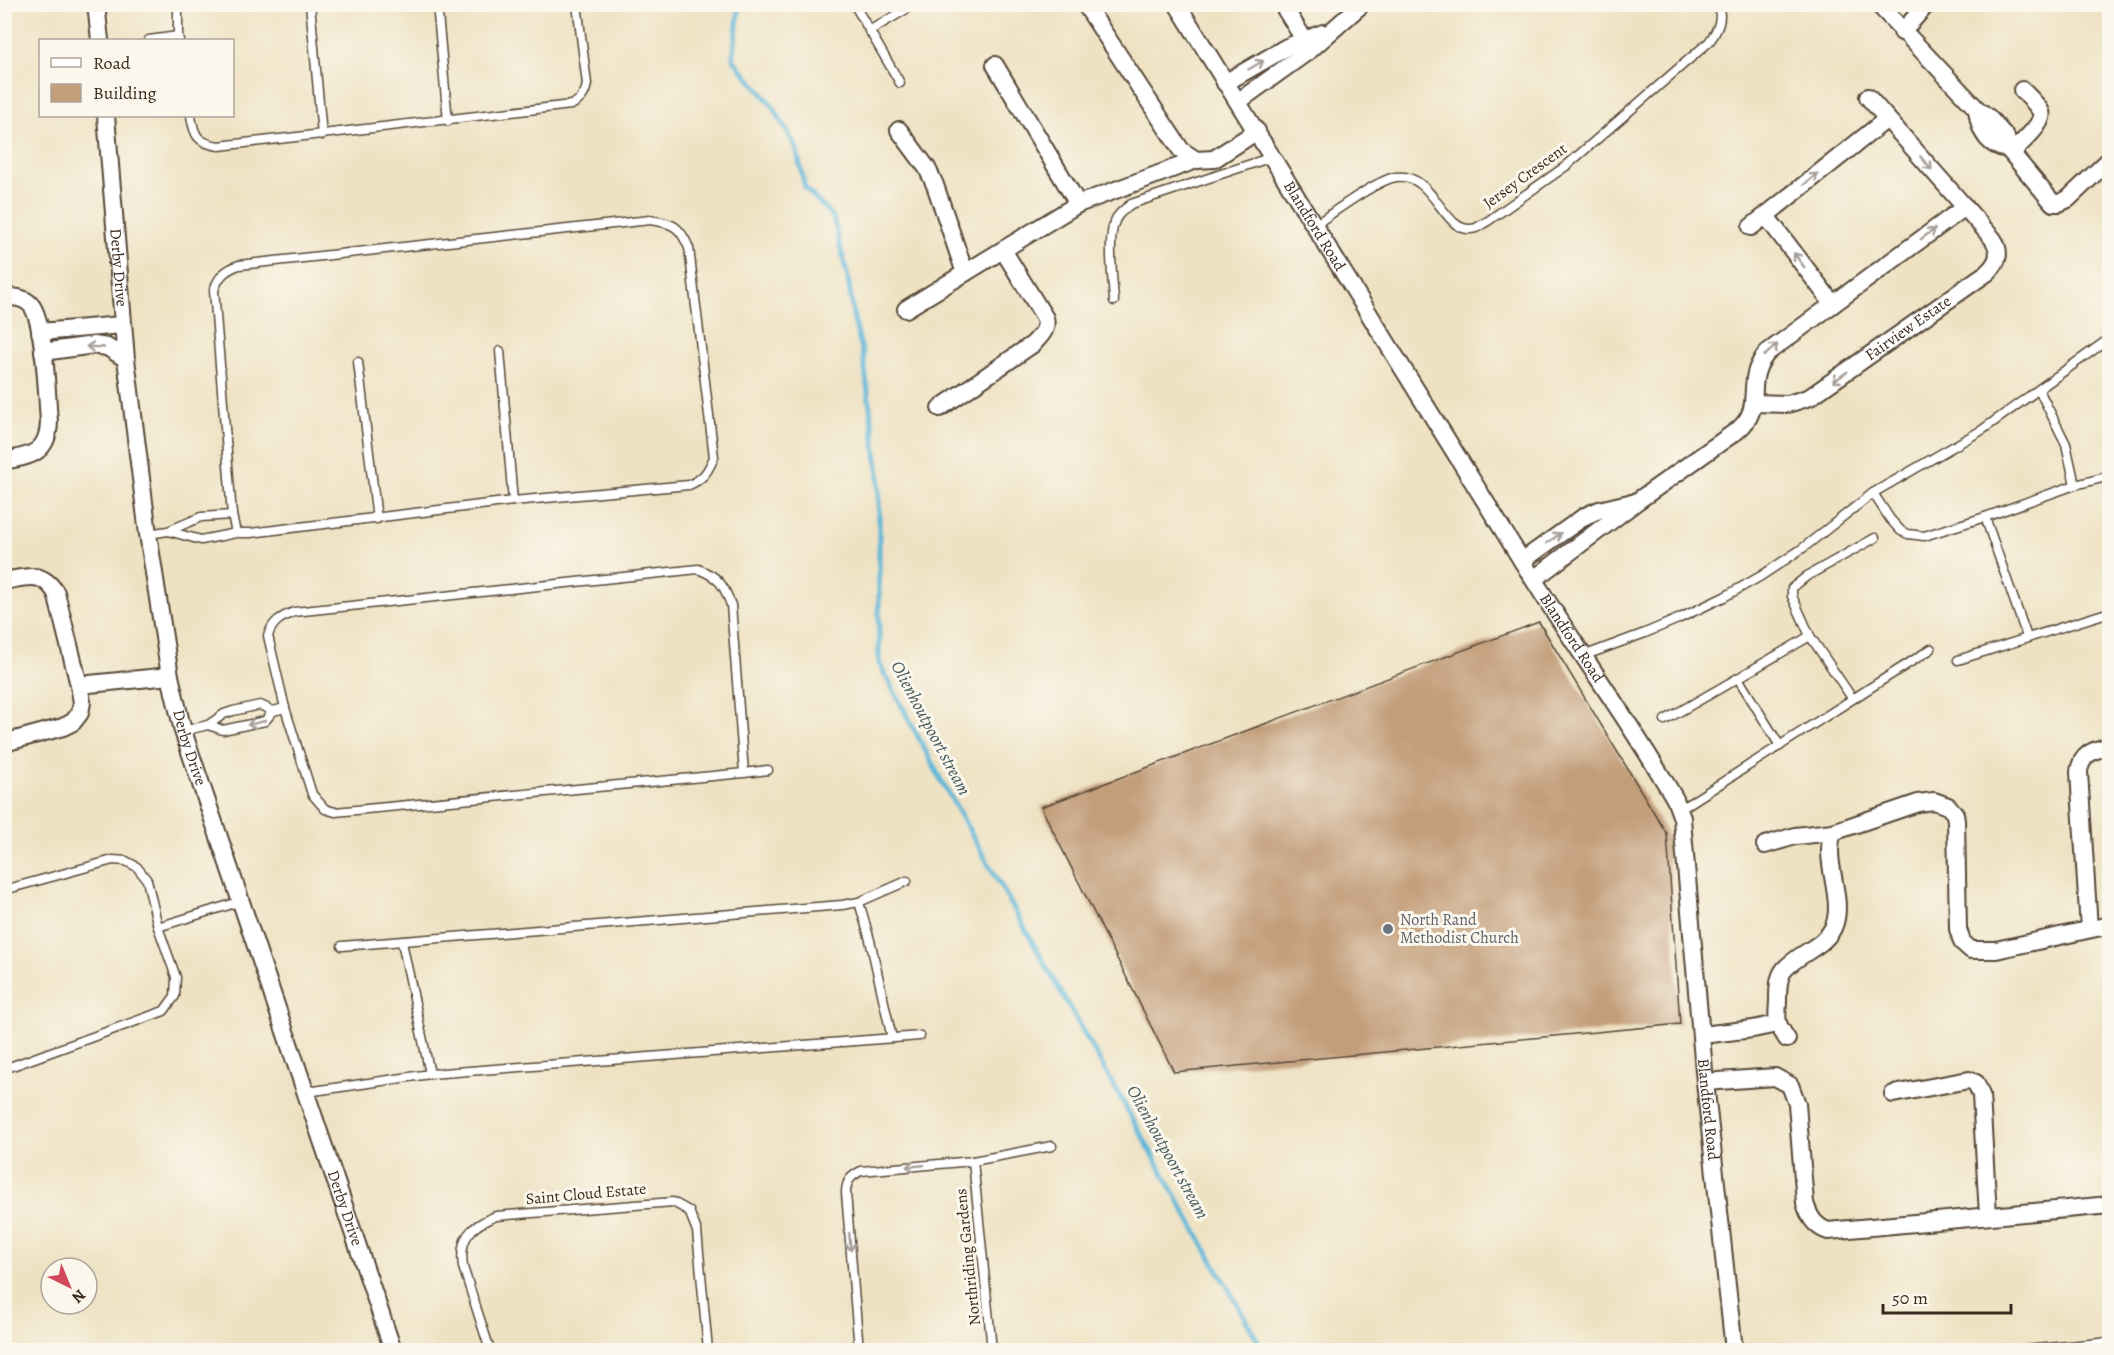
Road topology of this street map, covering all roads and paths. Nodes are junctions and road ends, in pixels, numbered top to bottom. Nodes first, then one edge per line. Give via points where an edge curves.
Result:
1 (96, 4) edge
2 (178, 4) edge
3 (310, 4) edge
4 (437, 4) edge
5 (577, 4) edge
6 (854, 4) edge
7 (915, 4) edge
8 (1085, 4) edge
9 (1177, 4) edge
10 (1282, 4) edge
11 (1362, 4) edge
12 (1718, 4) edge
13 (1878, 4) edge
14 (1927, 4) edge
15 (869, 31) junction
16 (1902, 32) junction
17 (179, 38) edge
18 (100, 39) edge
19 (1307, 45) junction
20 (994, 65) dead end
21 (900, 83) dead end
22 (1226, 83) junction
23 (2022, 90) dead end
24 (1868, 98) dead end
25 (1239, 101) junction
26 (106, 117) edge
27 (191, 117) edge
28 (1887, 119) junction
29 (448, 121) junction
30 (899, 130) dead end
31 (1257, 131) junction
32 (322, 135) junction
33 (2010, 151) junction
34 (1272, 157) junction
35 (2109, 159) edge
36 (1196, 160) junction
37 (1078, 204) junction
38 (1965, 207) junction
39 (1766, 216) junction
40 (1313, 226) junction
41 (1751, 227) dead end
42 (1003, 250) junction
43 (964, 273) junction
44 (4, 297) edge
45 (1114, 301) dead end
46 (1833, 304) junction
47 (906, 309) dead end
48 (122, 325) junction
49 (40, 332) junction
50 (2106, 342) dead end
51 (500, 351) dead end
52 (43, 352) junction
53 (126, 359) junction
54 (358, 362) dead end
55 (2039, 390) junction
56 (1754, 403) junction
57 (940, 408) dead end
58 (4, 461) edge
59 (2109, 476) edge
60 (2075, 485) junction
61 (1873, 494) junction
62 (513, 501) junction
63 (1636, 501) junction
64 (232, 515) junction
65 (1985, 517) junction
66 (377, 519) junction
67 (168, 531) junction
68 (236, 533) junction
69 (148, 534) junction
70 (1875, 538) dead end
71 (1522, 561) junction
72 (1534, 579) junction
73 (4, 581) edge
74 (2109, 612) edge
75 (1810, 636) junction
76 (2027, 637) junction
77 (1931, 649) dead end
78 (1583, 656) junction
79 (1958, 660) dead end
80 (170, 676) junction
81 (1738, 678) junction
82 (80, 685) junction
83 (1852, 698) junction
84 (285, 708) junction
85 (273, 711) junction
86 (1665, 720) dead end
87 (208, 725) junction
88 (183, 731) junction
89 (4, 743) edge
90 (1780, 746) junction
91 (2109, 746) edge
92 (768, 770) dead end
93 (744, 772) junction
94 (1679, 810) junction
95 (1833, 832) junction
96 (1765, 845) dead end
97 (907, 881) dead end
98 (4, 890) edge
99 (242, 901) junction
100 (859, 902) junction
101 (2109, 925) edge
102 (158, 927) junction
103 (2089, 929) junction
104 (402, 942) junction
105 (342, 946) dead end
106 (1777, 1024) junction
107 (1702, 1035) junction
108 (920, 1036) dead end
109 (892, 1038) junction
110 (1787, 1039) dead end
111 (4, 1069) edge
112 (430, 1074) junction
113 (1706, 1082) junction
114 (307, 1092) junction
115 (1893, 1094) dead end
116 (1052, 1146) dead end
117 (973, 1161) junction
118 (2109, 1204) edge
119 (1988, 1215) junction
120 (2109, 1342) edge
121 (393, 1350) edge
122 (490, 1350) edge
123 (708, 1350) edge
124 (859, 1350) edge
125 (992, 1350) edge
126 (1734, 1350) edge
127 (2024, 1350) edge

1 - 18 street
2 - 17 lane
3 - 32 lane
4 - 29 lane
5 - 29 lane via 587,84 579,101
6 - 15 lane
7 - 15 lane
8 - 36 street via 1181,150
9 - 22 street, Blandford Road
10 - 19 street
11 - 19 street via 1335,29
12 - 40 lane, Jersey Crescent via 1720,22 1709,42 1566,166 1488,221 1465,229 1455,223 1420,182 1408,177 1393,178
13 - 16 street
14 - 16 street
15 - 21 lane
16 - 33 street via 1988,117 2006,137
22 -> 19 street via 1287,47
19 - 25 street
20 - 37 street
22 - 25 street, Blandford Road
23 - 33 street via 2042,118
24 - 28 street, Fairview Estate
25 - 31 street, Blandford Road
26 - 48 street, Derby Drive
27 - 32 lane via 197,137 205,144 219,146
28 -> 38 street, Fairview Estate
39 -> 28 street
29 - 32 lane
30 - 43 street via 935,185
31 - 34 street, Blandford Road
31 - 36 street via 1214,159
33 - 35 street via 2053,203 2068,199
34 - 40 street, Blandford Road
34 - 45 lane via 1131,204 1119,213 1111,234
36 - 37 street
37 - 42 street
46 -> 38 street
38 -> 56 street, Fairview Estate via 1998,247 1996,264 1988,272 1810,397 1788,404
39 - 41 street
46 -> 39 street
40 - 71 street, Blandford Road
42 - 43 street
42 - 57 street via 1047,326 1033,344
43 - 47 street
44 - 49 street via 30,304
56 -> 46 street via 1754,380 1760,361
48 - 49 street
48 - 53 street, Derby Drive
49 - 52 street
50 - 55 lane
51 - 62 lane
53 -> 52 street via 107,347 94,345
52 - 58 street via 49,433 37,452
53 - 69 street, Derby Drive
54 - 66 lane
55 - 60 lane via 2066,444
55 - 61 lane via 1982,430
56 - 63 street via 1752,414 1738,430
59 - 60 lane
60 - 65 lane
61 - 65 lane via 1895,526 1908,534 1924,536
61 - 78 lane via 1803,548 1724,597
62 - 64 lane via 689,485 708,472 714,458 689,248 683,232 669,223 650,220 228,269 218,278 214,290
62 - 66 lane
71 -> 63 street via 1585,516
63 - 72 street
64 - 67 lane via 201,517
64 - 68 lane
65 - 76 lane
66 - 68 lane
67 - 68 lane via 201,540
67 - 69 lane
69 - 80 street, Derby Drive
70 - 75 lane via 1792,588
71 - 72 street, Blandford Road
72 - 78 street, Blandford Road
73 - 82 street via 29,576 41,577 50,584 56,593
74 - 76 lane
75 - 81 lane
75 - 83 lane
76 - 79 lane
77 - 83 lane
78 - 94 street, Blandford Road via 1664,779
80 - 82 street
80 - 88 street, Derby Drive
81 - 86 lane
81 - 90 lane
82 - 89 street via 80,713 73,722
83 - 90 lane
84 - 85 lane
84 - 93 lane via 312,794 325,809 335,812
84 - 93 lane via 268,636 275,622 294,612 698,569 714,575 726,590 731,605
85 - 87 lane via 260,705 232,711
85 -> 87 lane via 265,721 234,728 223,730
87 - 88 lane
88 - 99 street, Derby Drive
90 - 94 lane
91 - 103 street via 2085,755 2079,772
92 - 93 lane
94 - 107 street, Blandford Road
95 - 96 street via 1795,836
95 - 103 street via 1918,803 1942,802 1951,808 1956,821 1958,929 1967,947 1975,951 1996,950
95 - 106 street via 1830,854 1835,922 1821,942 1783,971
97 - 100 lane
98 - 102 lane via 113,860 126,861 147,880
99 - 102 lane
99 - 114 street, Derby Drive
100 - 104 lane
100 - 109 lane
101 - 103 street
102 - 111 lane via 176,977 175,996 164,1011
104 - 105 lane
104 - 112 lane
106 - 107 street
106 - 110 street
107 - 113 street, Blandford Road
108 - 109 lane
109 - 112 lane
112 - 114 lane
113 - 119 street via 1775,1077 1790,1085 1797,1104 1805,1203 1811,1218 1821,1228 1836,1231
113 - 126 street, Blandford Road
114 - 121 street, Derby Drive
115 - 119 street via 1969,1080 1978,1085
116 - 117 lane
117 -> 124 lane via 861,1171 846,1184
117 - 125 lane, Northriding Gardens
118 - 119 street
120 - 127 lane
122 - 123 lane, Saint Cloud Estate via 462,1254 463,1241 482,1221 496,1216 674,1202 689,1211 698,1232

